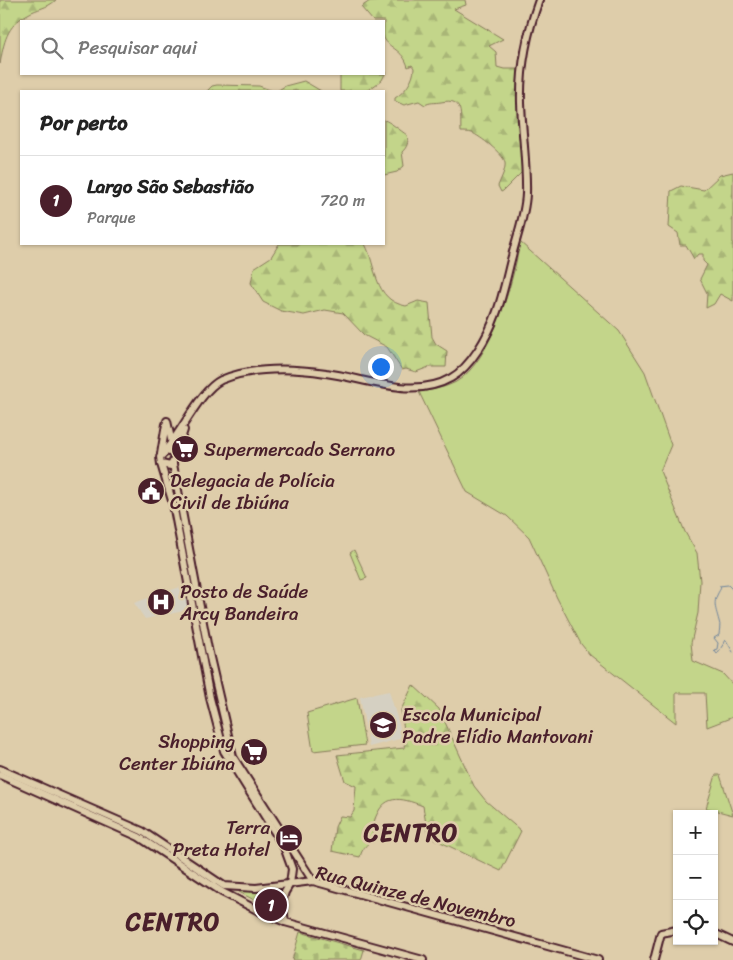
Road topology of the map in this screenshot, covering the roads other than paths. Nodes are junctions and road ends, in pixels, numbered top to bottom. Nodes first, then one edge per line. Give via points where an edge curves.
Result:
1 (539, 0) edge
2 (188, 420) junction
3 (171, 444) junction
4 (162, 454) junction
5 (174, 459) junction
6 (162, 464) junction
7 (176, 503) junction
8 (227, 750) junction
9 (0, 769) edge
10 (0, 775) edge
11 (141, 834) junction
12 (313, 881) junction
13 (290, 884) junction
14 (285, 922) junction
15 (673, 931) edge
16 (718, 936) edge
17 (733, 942) edge
18 (423, 960) edge
19 (598, 960) edge
20 (654, 960) edge

1 - 2 main road via 528,36 522,76 524,211 496,316 462,370 440,383 392,386 325,372 252,372 214,384
2 - 3 main road
2 - 5 main road
3 - 4 main road
3 - 4 main road via 166,421
3 - 5 main road
4 - 5 main road via 167,451
4 - 6 main road
5 - 6 main road via 167,466
5 - 7 main road
6 - 7 main road
7 - 8 main road
8 - 12 main road
8 - 13 main road via 289,854
9 - 11 main road
10 - 11 main road
11 - 13 main road, Rua Quinze de Novembro via 224,886 256,888
11 - 14 main road via 222,892
12 - 13 main road, Rua Quinze de Novembro
12 - 19 main road, Rua Quinze de Novembro
13 - 14 main road via 282,902
14 - 18 main road
15 - 20 main road via 661,933
16 - 17 main road

